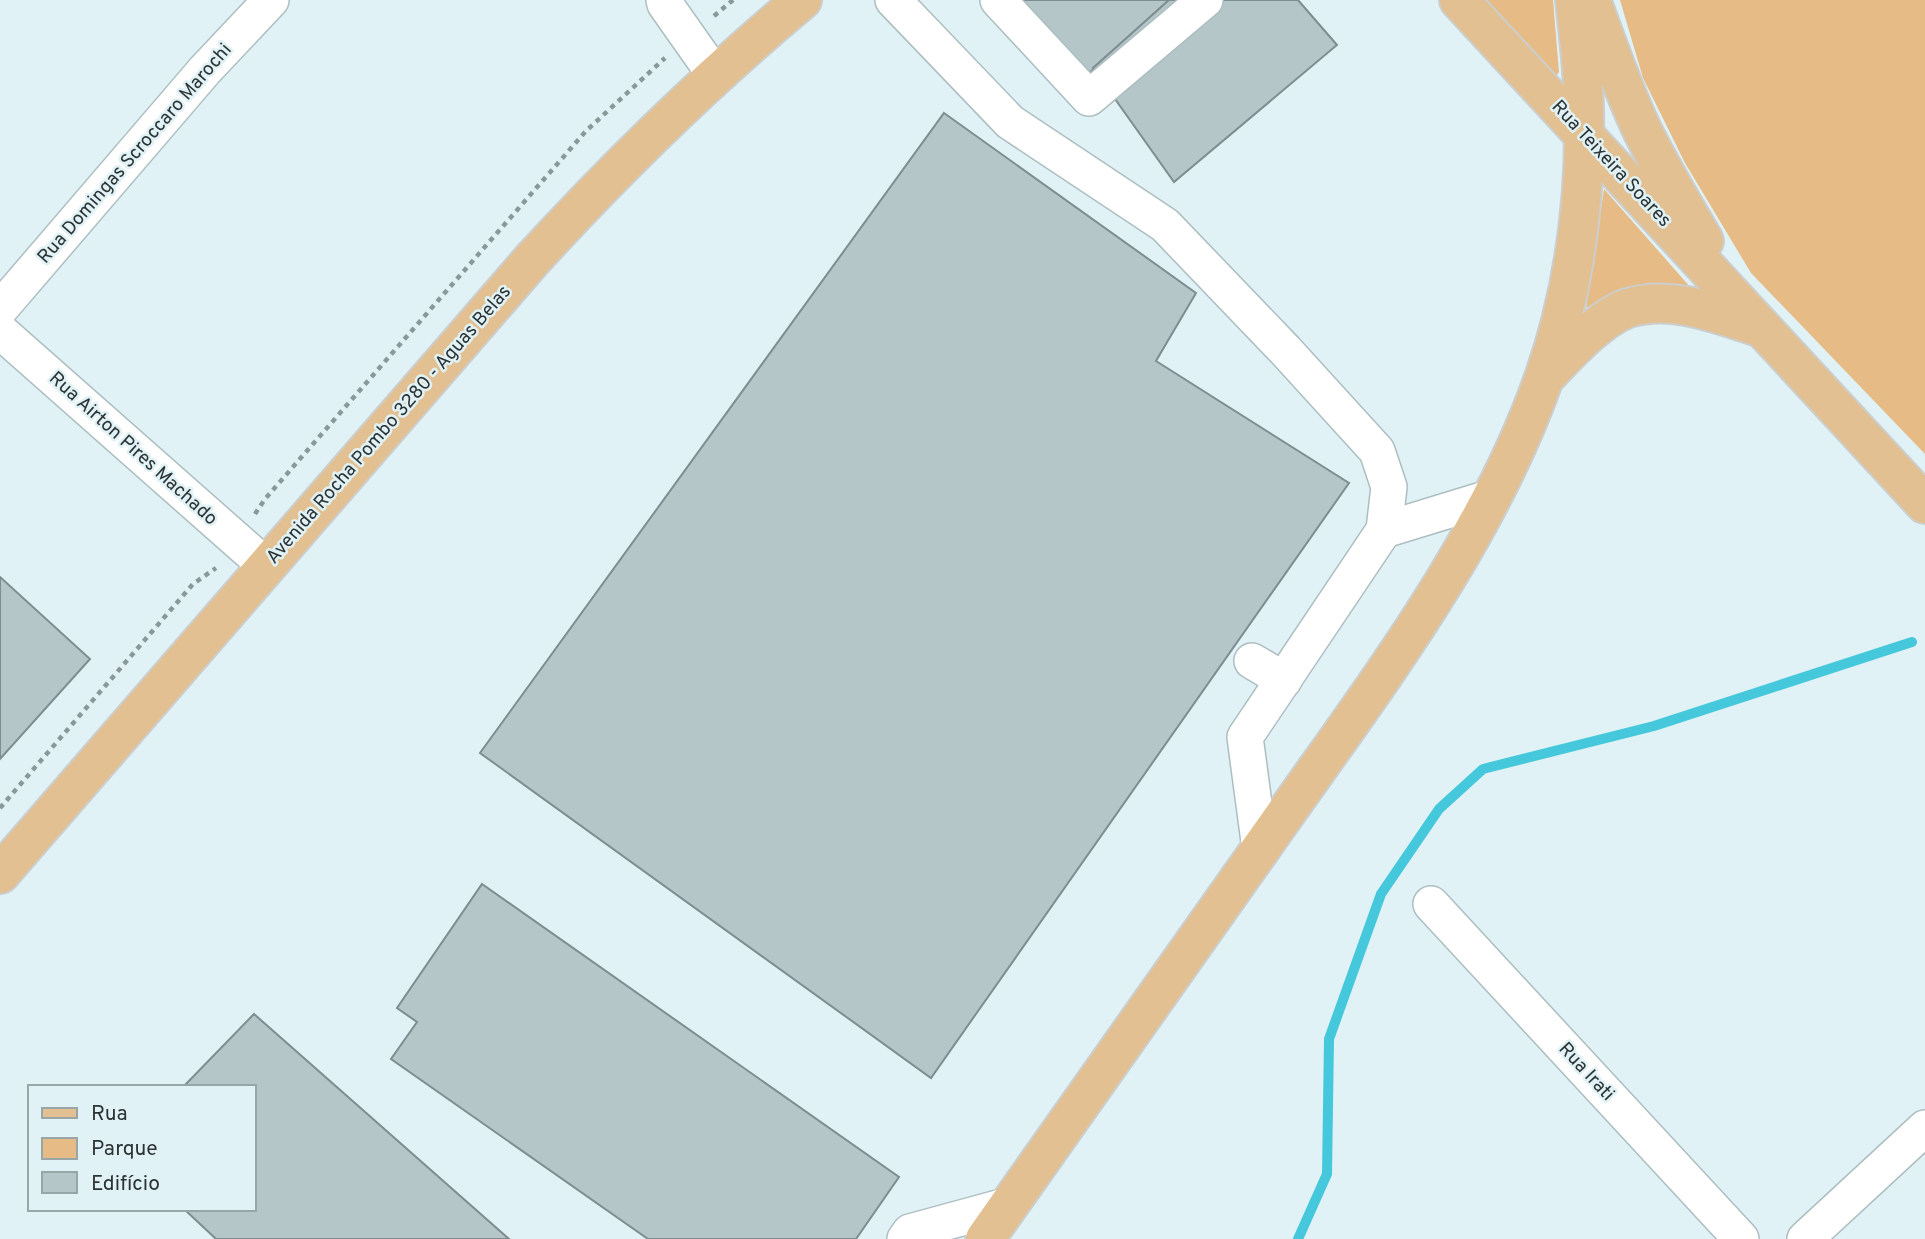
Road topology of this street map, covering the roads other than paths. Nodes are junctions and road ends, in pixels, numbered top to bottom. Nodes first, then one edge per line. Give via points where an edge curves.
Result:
1 (271, 0) edge
2 (664, 0) edge
3 (893, 0) edge
4 (998, 0) edge
5 (1205, 0) edge
6 (1459, 0) edge
7 (1575, 0) edge
8 (1591, 0) edge
9 (789, 4) edge
10 (715, 75) junction
11 (1584, 136) junction
12 (0, 309) edge
13 (1762, 328) junction
14 (0, 331) edge
15 (1545, 378) junction
16 (1492, 497) junction
17 (1925, 504) edge
18 (1384, 530) junction
19 (266, 566) junction
20 (1252, 661) dead end
21 (1284, 680) junction
22 (1260, 849) junction
23 (0, 874) edge
24 (1432, 904) dead end
25 (1925, 1128) edge
26 (1009, 1205) junction
27 (905, 1239) edge
28 (985, 1239) edge
29 (1741, 1239) edge
30 (1805, 1239) edge

1 - 12 street, Rua Domingas Scroccaro Marochi
2 - 10 street
3 - 18 street via 1010,122 1165,225 1285,350 1377,451 1389,487
4 - 5 street via 1089,98
6 - 11 main road, Rua Teixeira Soares
7 - 11 main road
8 - 13 main road, Rua Teixeira Soares via 1637,119 1669,183
9 - 10 main road, Avenida Rocha Pombo 3280 - Aguas Belas
10 - 19 main road, Avenida Rocha Pombo 3280 - Aguas Belas via 531,261
11 - 13 main road, Rua Teixeira Soares
11 - 15 main road via 1571,274
13 - 15 main road via 1676,305 1628,308 1595,328
13 - 17 main road, Rua Teixeira Soares
14 - 19 street, Rua Airton Pires Machado
15 - 16 main road
16 - 18 street
16 - 22 main road via 1436,594
18 - 21 street
19 - 23 main road, Avenida Rocha Pombo 3280 - Aguas Belas
20 - 21 street
21 - 22 street via 1245,737
22 - 26 main road
24 - 29 street, Rua Irati
25 - 30 street
26 - 27 street via 909,1232
26 - 28 main road

